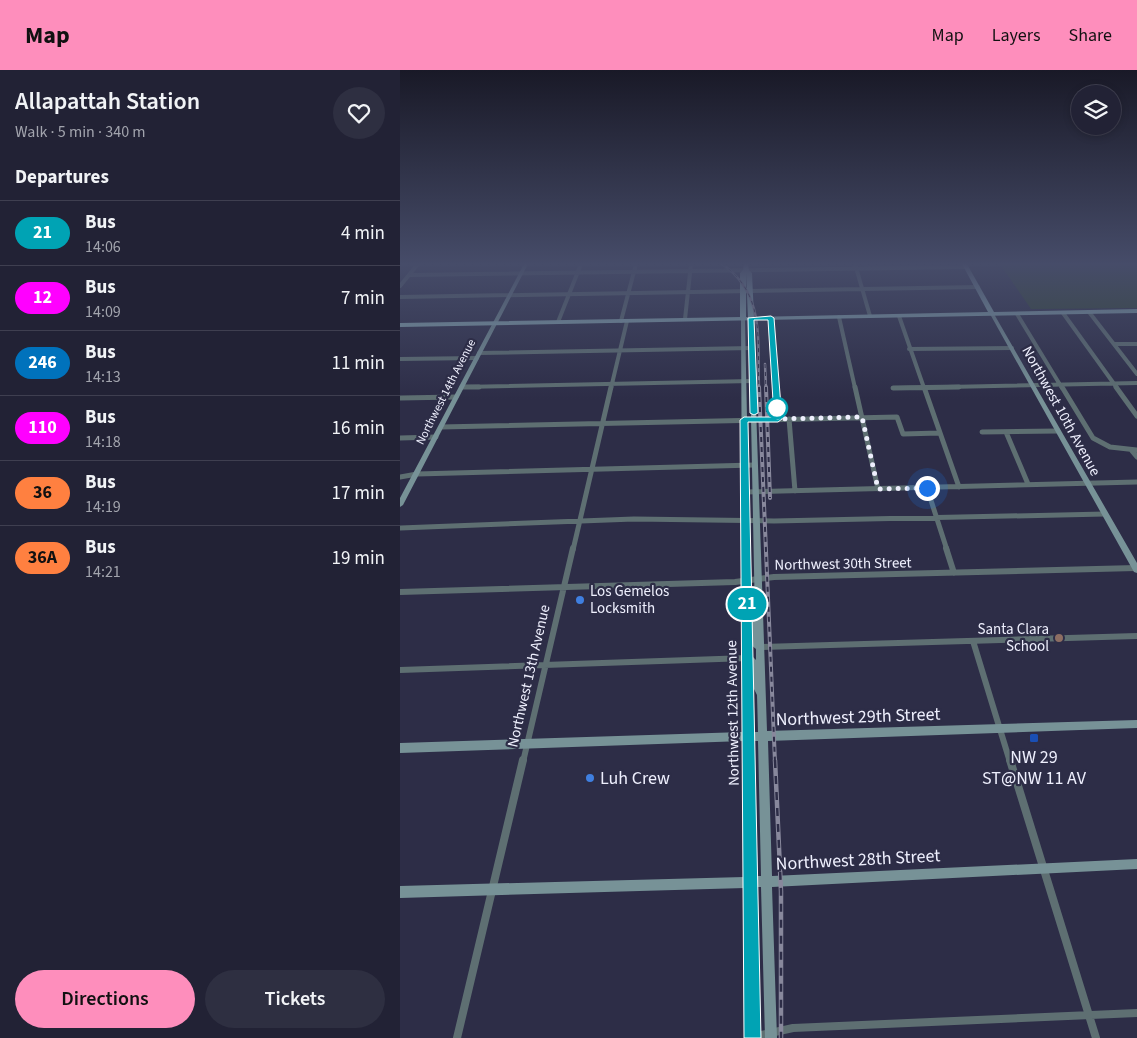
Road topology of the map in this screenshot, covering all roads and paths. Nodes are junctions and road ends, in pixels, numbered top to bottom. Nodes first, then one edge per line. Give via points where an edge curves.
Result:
1 (502, 309) edge
2 (563, 309) edge
3 (626, 309) edge
4 (686, 309) edge
5 (744, 309) edge
6 (749, 309) edge
7 (868, 309) edge
8 (989, 309) edge
9 (1089, 312) junction
10 (1137, 312) edge
11 (1063, 313) junction
12 (992, 314) junction
13 (1017, 314) junction
14 (870, 316) junction
15 (899, 316) junction
16 (839, 317) junction
17 (743, 318) junction
18 (751, 318) junction
19 (685, 320) junction
20 (624, 321) junction
21 (558, 322) junction
22 (495, 323) junction
23 (400, 325) edge
24 (1115, 344) junction
25 (1137, 344) edge
26 (743, 348) junction
27 (751, 348) junction
28 (1012, 348) junction
29 (620, 350) junction
30 (909, 350) junction
31 (478, 356) junction
32 (400, 359) edge
33 (1137, 374) edge
34 (744, 381) junction
35 (752, 381) junction
36 (612, 384) junction
37 (1115, 384) junction
38 (1137, 384) edge
39 (1032, 385) junction
40 (1061, 385) junction
41 (462, 387) junction
42 (893, 388) dead end
43 (924, 388) junction
44 (456, 397) junction
45 (400, 398) edge
46 (1137, 416) edge
47 (862, 417) junction
48 (789, 419) junction
49 (744, 420) junction
50 (754, 420) junction
51 (603, 423) junction
52 (441, 428) junction
53 (1058, 431) junction
54 (982, 432) dead end
55 (1006, 432) junction
56 (939, 433) junction
57 (436, 437) junction
58 (400, 438) edge
59 (1135, 450) edge
60 (1137, 457) edge
61 (745, 465) junction
62 (754, 465) junction
63 (592, 469) junction
64 (417, 474) junction
65 (400, 477) edge
66 (1137, 482) edge
67 (1028, 484) junction
68 (1088, 484) junction
69 (959, 487) junction
70 (927, 488) junction
71 (878, 489) junction
72 (755, 491) junction
73 (795, 491) junction
74 (746, 492) junction
75 (400, 505) edge
76 (1105, 514) junction
77 (935, 517) junction
78 (746, 519) junction
79 (756, 520) junction
80 (579, 522) junction
81 (400, 528) edge
82 (1137, 569) edge
83 (954, 573) junction
84 (758, 579) junction
85 (747, 580) junction
86 (563, 587) junction
87 (400, 592) edge
88 (747, 610) junction
89 (1137, 636) edge
90 (973, 641) junction
91 (760, 647) junction
92 (748, 658) junction
93 (545, 665) junction
94 (400, 670) edge
95 (762, 696) junction
96 (1137, 724) edge
97 (1001, 728) junction
98 (763, 735) junction
99 (749, 736) junction
100 (526, 744) junction
101 (400, 748) edge
102 (1137, 864) edge
103 (1043, 868) junction
104 (751, 882) junction
105 (767, 882) junction
106 (491, 888) junction
107 (400, 892) edge
108 (1137, 1013) edge
109 (1089, 1015) junction
110 (771, 1035) edge
111 (457, 1038) edge
112 (751, 1038) edge
113 (1096, 1038) edge

1 - 22 street, Northwest 14th Avenue
2 - 21 street
3 - 20 street, Northwest 13th Avenue
4 - 19 street
5 - 17 main road, Northwest 12th Avenue
6 - 18 main road, Northwest 12th Avenue
7 - 14 street
8 - 12 main road, Northwest 10th Avenue
9 - 10 main road
9 - 11 main road
9 - 24 street
11 - 13 main road
11 - 37 street
12 - 13 main road
12 - 15 main road
12 - 28 street, Northwest 10th Avenue
13 - 40 street
14 - 15 main road
14 - 16 main road
15 - 30 street
16 - 18 main road
16 - 47 street
17 - 18 main road
17 - 19 main road
17 - 26 street, Northwest 12th Avenue
18 - 27 street, Northwest 12th Avenue
19 - 20 main road
20 - 21 main road
20 - 29 street, Northwest 13th Avenue
21 - 22 main road
22 - 23 main road
22 - 31 street, Northwest 14th Avenue
24 - 25 street
24 - 33 street
26 - 27 street
26 - 29 street
26 - 34 street, Northwest 12th Avenue
27 - 35 street, Northwest 12th Avenue
28 - 30 street
28 - 39 street, Northwest 10th Avenue
29 - 31 street
29 - 36 street, Northwest 13th Avenue
30 - 43 street
31 - 32 street
31 - 41 street, Northwest 14th Avenue
34 - 35 street
34 - 36 street
34 - 49 street, Northwest 12th Avenue
35 - 50 street, Northwest 12th Avenue
36 - 41 street
36 - 51 street, Northwest 13th Avenue
37 - 38 street
37 - 40 street
37 - 46 street
39 - 40 street
39 - 43 street
39 - 53 street, Northwest 10th Avenue
40 - 59 street via 1093,438 1110,447
41 - 44 street, Northwest 14th Avenue
42 - 43 street
43 - 56 street
44 - 45 street
44 - 52 street, Northwest 14th Avenue
47 - 48 street
47 - 56 street via 897,417 903,434
47 - 71 street
48 - 50 street
48 - 73 street
49 - 50 street
49 - 51 street
49 - 61 street, Northwest 12th Avenue
50 - 62 street, Northwest 12th Avenue
51 - 52 street
51 - 63 street, Northwest 13th Avenue
52 - 57 street, Northwest 14th Avenue
53 - 55 street
53 - 68 street, Northwest 10th Avenue
54 - 55 street
55 - 67 street
56 - 69 street
57 - 58 street
57 - 64 street, Northwest 14th Avenue
59 - 60 street
61 - 62 street
61 - 63 street
61 - 74 street, Northwest 12th Avenue
62 - 72 street, Northwest 12th Avenue
63 - 64 street
63 - 80 street, Northwest 13th Avenue
64 - 65 street
64 - 75 street, Northwest 14th Avenue
66 - 68 street
67 - 68 street
67 - 69 street
68 - 76 street, Northwest 10th Avenue
69 - 70 street
70 - 71 street
70 - 77 street
71 - 73 street
72 - 73 street
72 - 74 street
72 - 79 street, Northwest 12th Avenue
74 - 78 street, Northwest 12th Avenue
76 - 77 street
76 - 82 street, Northwest 10th Avenue
77 - 79 street
77 - 83 street
78 - 79 street
78 - 80 street
78 - 85 street, Northwest 12th Avenue
79 - 84 street, Northwest 12th Avenue
80 - 81 street
80 - 86 street, Northwest 13th Avenue
82 - 83 street, Northwest 30th Street
83 - 84 street, Northwest 30th Street
84 - 85 street, Northwest 30th Street
84 - 91 street, Northwest 12th Avenue
85 - 86 street, Northwest 30th Street
85 - 88 street, Northwest 12th Avenue
86 - 87 street, Northwest 30th Street
86 - 93 street, Northwest 13th Avenue
88 - 91 street via 754,642
88 - 92 street, Northwest 12th Avenue
89 - 90 street
90 - 91 street
90 - 97 street
91 - 95 street, Northwest 12th Avenue
92 - 93 street
92 - 95 street via 754,665 756,684
92 - 99 street, Northwest 12th Avenue
93 - 94 street
93 - 100 street, Northwest 13th Avenue
95 - 98 street, Northwest 12th Avenue
96 - 97 street, Northwest 29th Street
97 - 98 street, Northwest 29th Street
97 - 103 street
98 - 99 street, Northwest 29th Street
98 - 105 street, Northwest 12th Avenue
99 - 100 street, Northwest 29th Street
99 - 104 street, Northwest 12th Avenue
100 - 101 street, Northwest 29th Street
100 - 106 street, Northwest 13th Avenue
102 - 103 street, Northwest 28th Street
103 - 105 street, Northwest 28th Street
103 - 109 street
104 - 105 street, Northwest 28th Street
104 - 106 street, Northwest 28th Street
104 - 112 street, Northwest 12th Avenue
105 - 110 street, Northwest 12th Avenue
106 - 107 street, Northwest 28th Street
106 - 111 street, Northwest 13th Avenue
108 - 109 street
109 - 110 street via 793,1028
109 - 113 street
110 - 112 street

